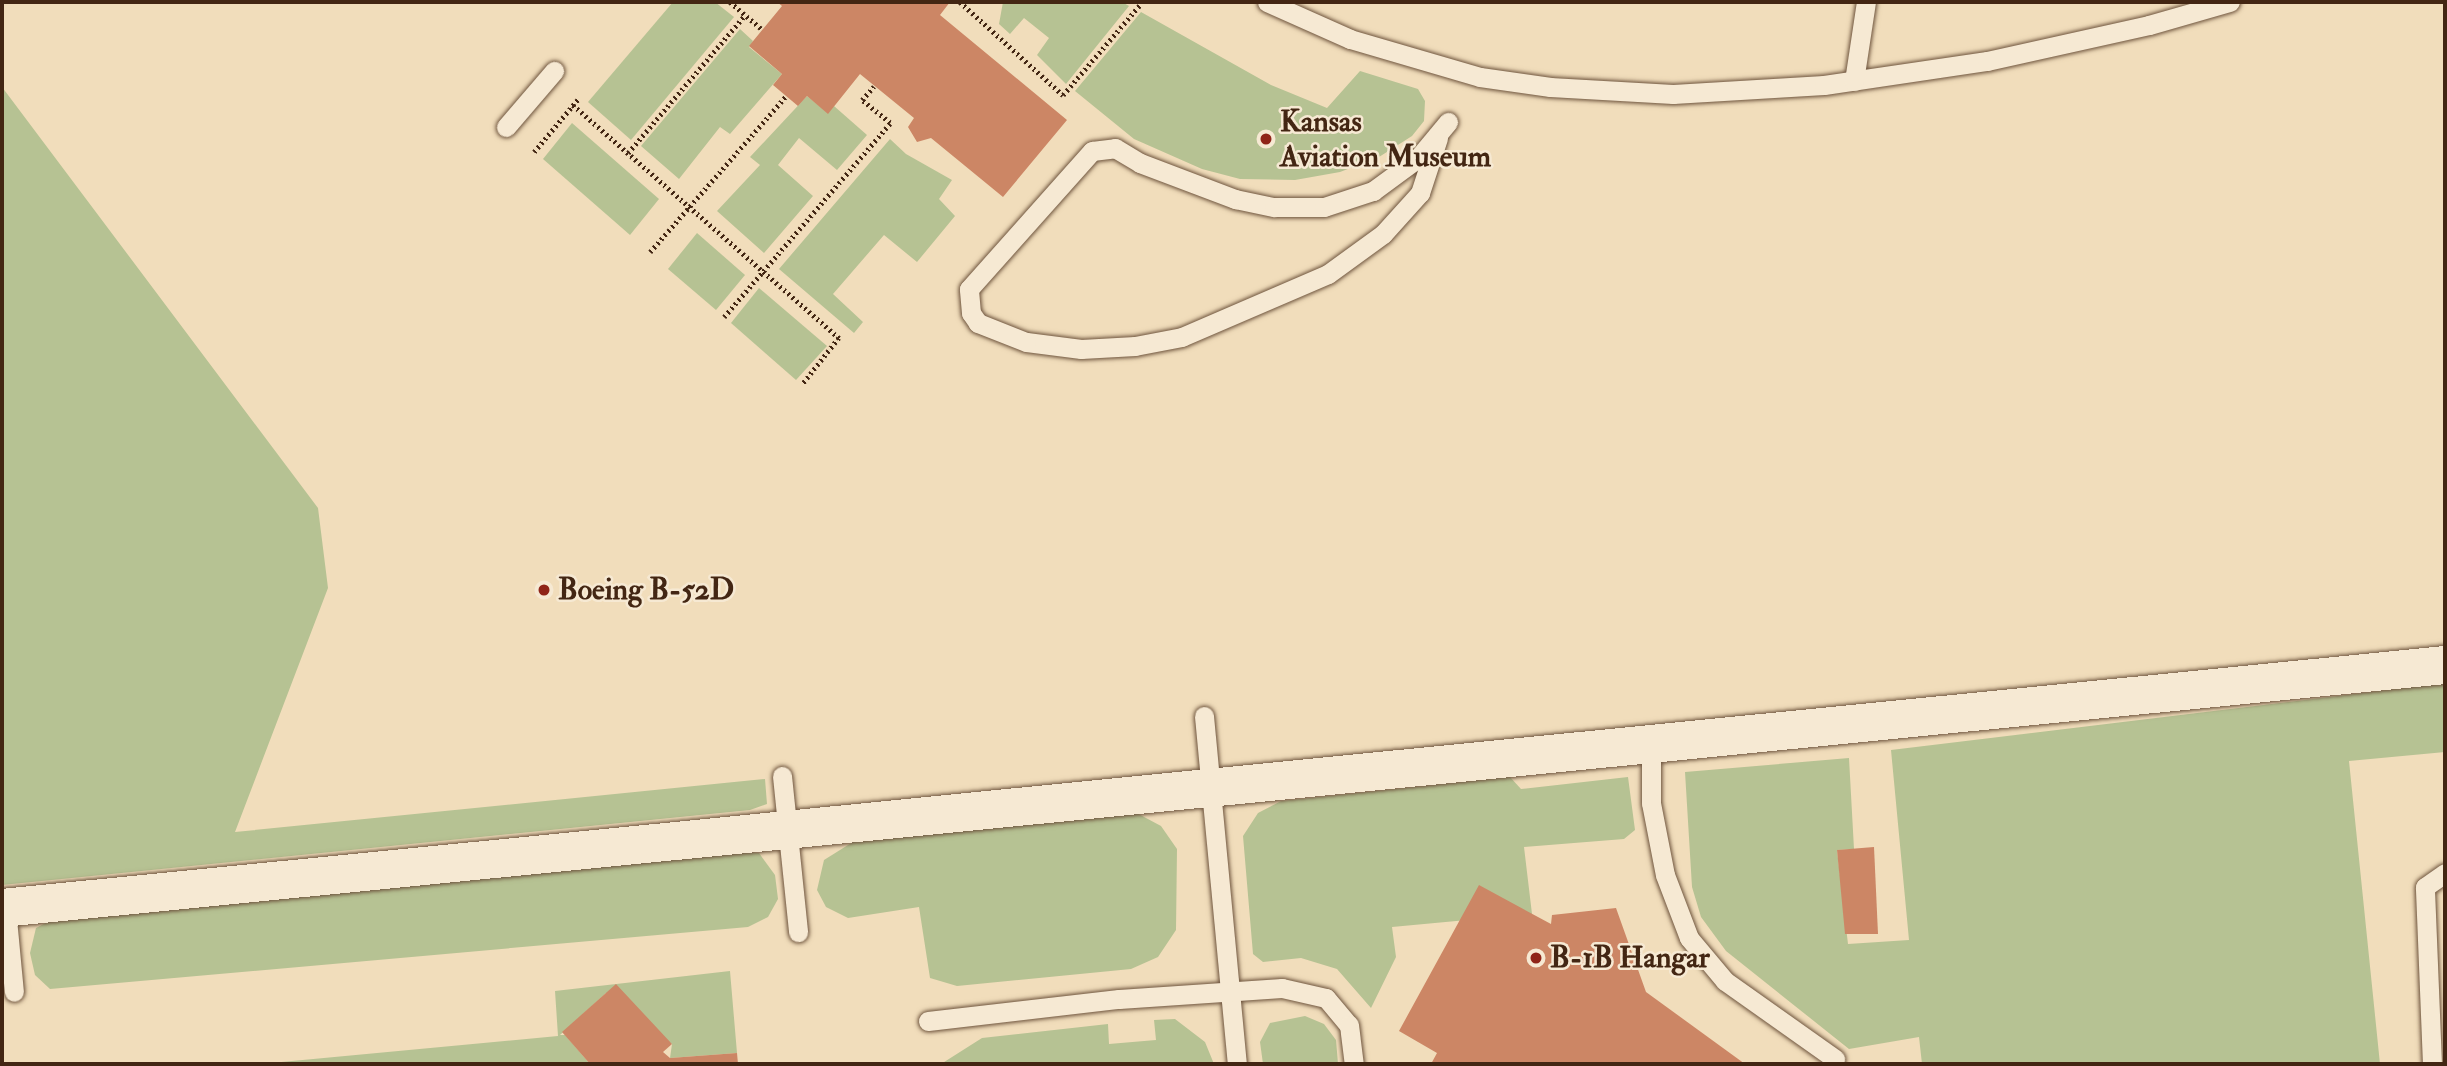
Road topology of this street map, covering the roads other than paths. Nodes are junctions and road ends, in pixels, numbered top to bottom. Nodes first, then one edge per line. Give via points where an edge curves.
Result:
1 (1267, 2) edge
2 (1866, 2) edge
3 (2230, 2) edge
4 (554, 71) dead end
5 (1854, 81) junction
6 (506, 127) dead end
7 (1443, 130) joint
8 (2445, 665) edge
9 (1204, 716) dead end
10 (1651, 744) junction
11 (782, 776) dead end
12 (1212, 788) junction
13 (788, 828) junction
14 (2445, 873) edge
15 (4, 908) edge
16 (798, 932) dead end
17 (14, 992) dead end
18 (1230, 992) junction
19 (928, 1021) dead end
20 (1835, 1059) dead end
21 (1237, 1064) edge
22 (1354, 1064) edge
23 (2432, 1064) edge

1 - 5 lane via 1350,39 1417,61 1550,87 1673,94
2 - 5 lane
3 - 5 lane via 1987,61
4 - 6 lane
7 - 7 lane via 1373,191 1324,207 1273,207 1235,199 1149,167 1115,148 1092,151 970,289 971,313 978,323 1026,342 1081,349 1182,337 1328,274 1383,234 1420,193
8 - 10 street
9 - 12 lane
10 - 12 street
10 - 20 lane via 1651,803 1663,863 1689,939 1725,982
11 - 13 lane
12 - 13 street
12 - 18 lane
13 - 15 street
13 - 16 lane
14 - 23 lane via 2425,887
15 - 17 lane
18 - 19 lane via 1119,999
18 - 21 lane
18 - 22 lane via 1282,988 1326,998 1349,1025

